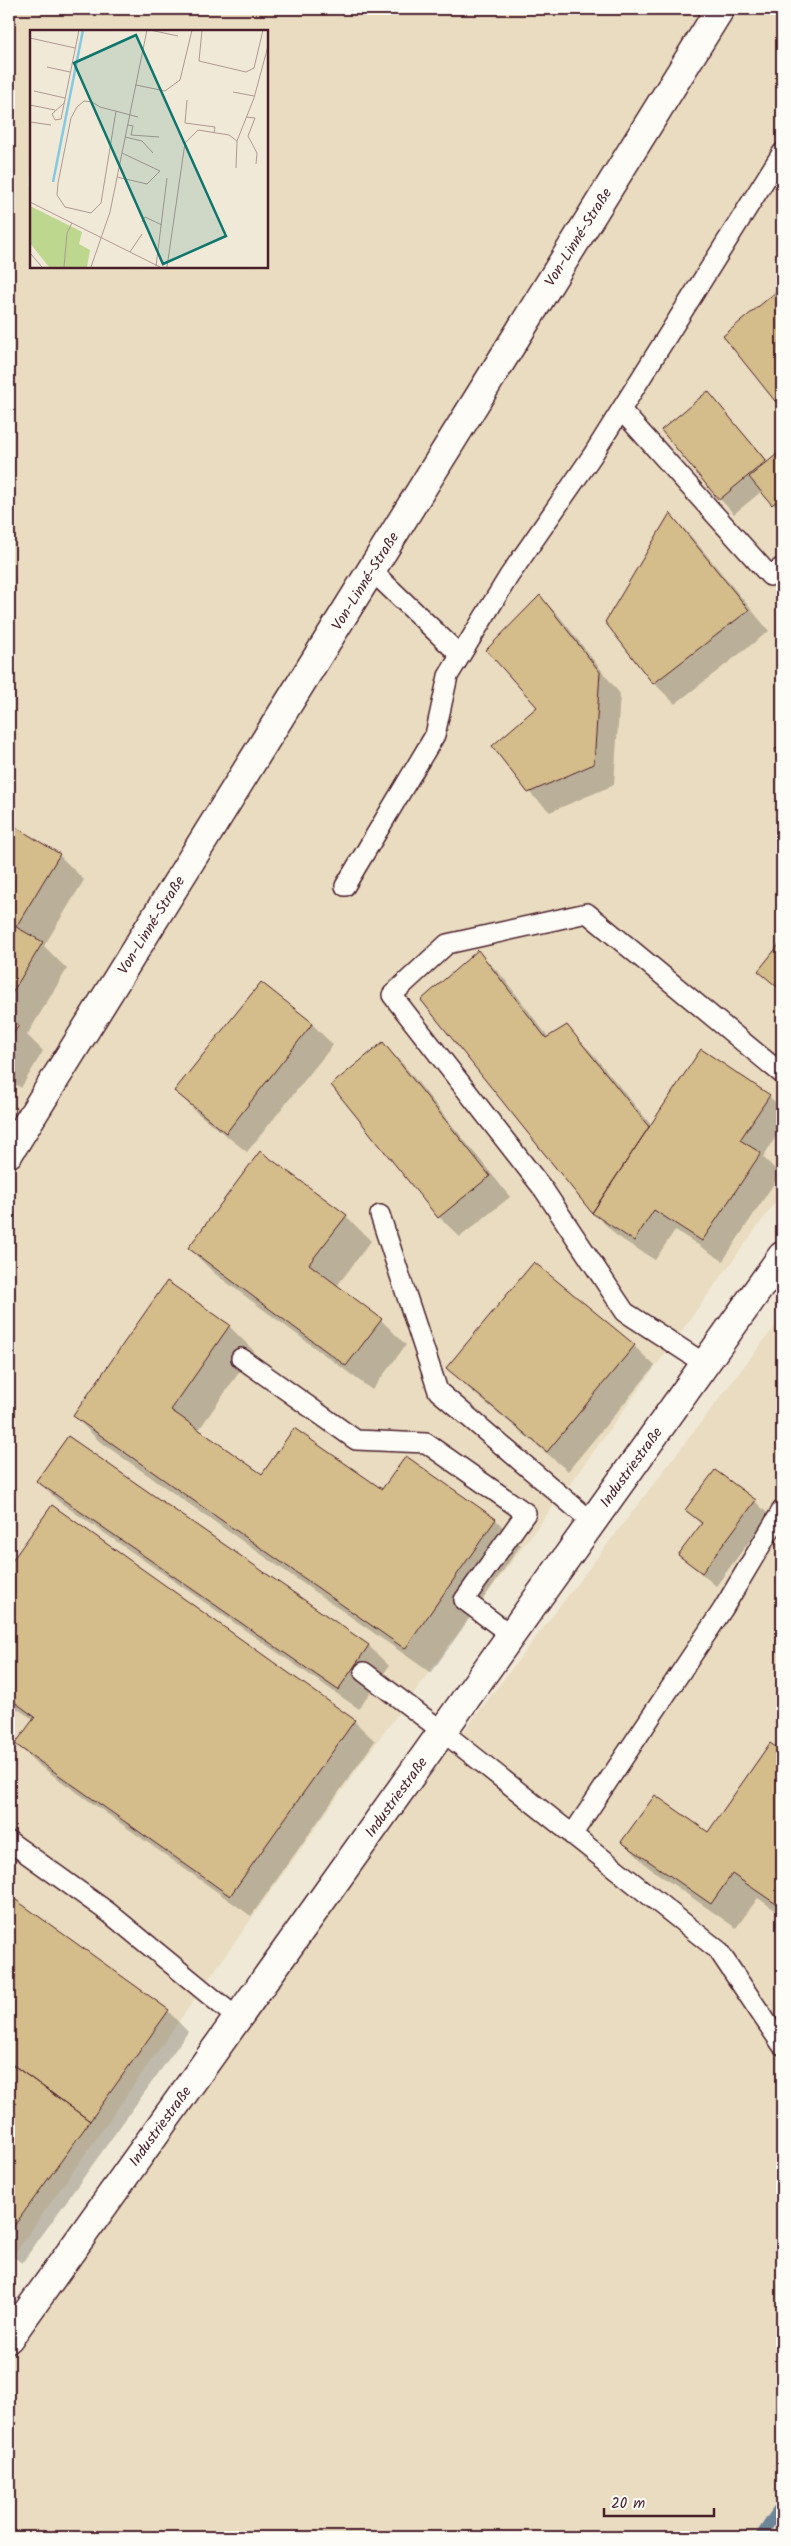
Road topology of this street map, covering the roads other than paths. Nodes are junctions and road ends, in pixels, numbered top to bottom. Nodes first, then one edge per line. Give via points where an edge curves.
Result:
1 (720, 9) edge
2 (782, 153) edge
3 (621, 410) junction
4 (782, 567) edge
5 (371, 570) junction
6 (460, 655) junction
7 (345, 886) dead end
8 (782, 1074) edge
9 (9, 1153) edge
10 (380, 1215) dead end
11 (782, 1256) edge
12 (241, 1358) dead end
13 (705, 1364) junction
14 (782, 1510) edge
15 (592, 1522) junction
16 (511, 1635) junction
17 (364, 1672) dead end
18 (442, 1731) junction
19 (572, 1834) junction
20 (9, 1841) edge
21 (237, 2018) junction
22 (782, 2046) edge
23 (9, 2338) edge

1 - 5 street, Von-Linné-Straße
2 - 3 lane
3 - 4 lane via 770,576
3 - 6 lane
5 - 6 lane
5 - 9 street, Von-Linné-Straße
6 - 7 lane via 448,676 435,735
8 - 13 lane via 587,913 448,944 392,995 544,1190 626,1312
10 - 15 lane via 438,1391
11 - 13 street, Industriestraße
12 - 16 lane via 356,1440 426,1442 526,1513 464,1600
13 - 15 street, Industriestraße
14 - 19 lane via 723,1609
15 - 16 street, Industriestraße
16 - 18 street, Industriestraße
17 - 18 lane
18 - 19 lane
18 - 21 street, Industriestraße
19 - 22 lane via 718,1950
20 - 21 lane via 108,1912
21 - 23 street, Industriestraße

